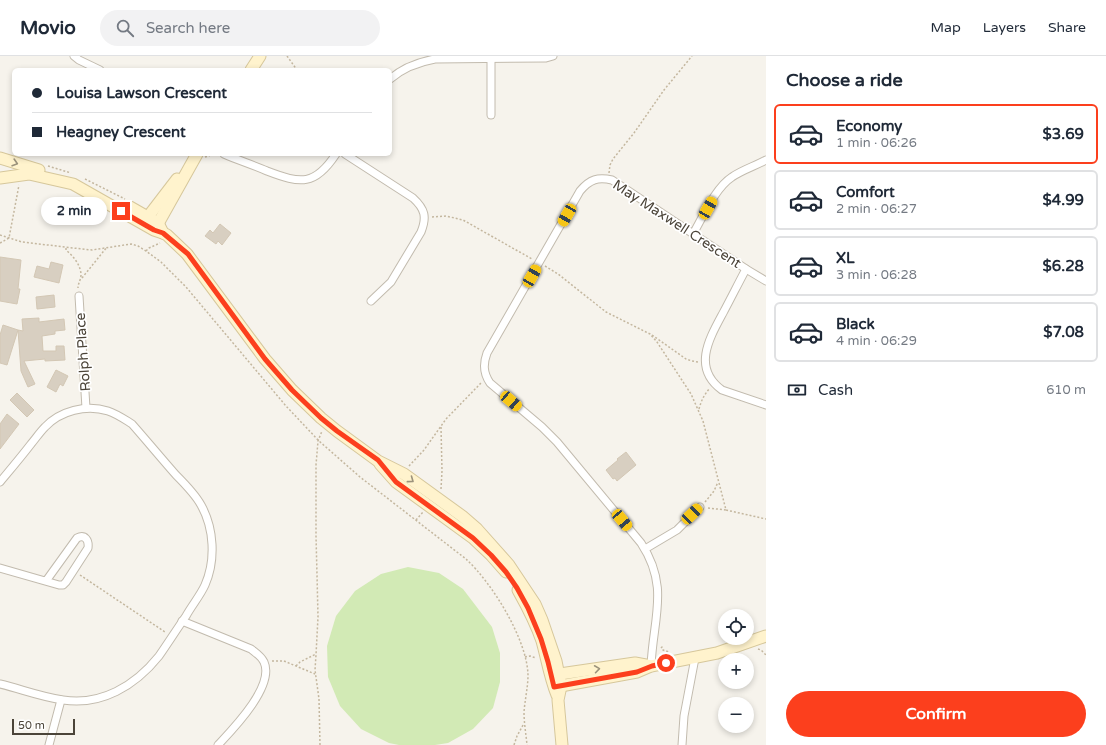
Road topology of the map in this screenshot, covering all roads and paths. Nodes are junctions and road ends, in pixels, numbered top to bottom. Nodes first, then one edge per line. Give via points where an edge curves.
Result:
1 (74, 56) edge
2 (260, 56) edge
3 (287, 56) edge
4 (553, 56) edge
5 (692, 56) edge
6 (490, 59) junction
7 (96, 68) edge
8 (252, 68) edge
9 (296, 68) edge
10 (392, 78) edge
11 (491, 116) dead end
12 (209, 156) edge
13 (229, 156) edge
14 (335, 156) edge
15 (348, 156) edge
16 (198, 157) edge
17 (0, 158) edge
18 (766, 160) edge
19 (47, 175) junction
20 (0, 178) edge
21 (608, 179) junction
22 (19, 184) dead end
23 (424, 218) junction
24 (146, 220) junction
25 (160, 232) junction
26 (693, 234) junction
27 (0, 235) edge
28 (9, 238) junction
29 (0, 243) edge
30 (107, 247) junction
31 (66, 248) junction
32 (146, 251) junction
33 (539, 263) junction
34 (746, 269) junction
35 (80, 280) junction
36 (766, 281) edge
37 (79, 296) joint
38 (371, 301) dead end
39 (650, 334) junction
40 (706, 363) junction
41 (486, 377) junction
42 (715, 384) junction
43 (766, 404) edge
44 (86, 408) junction
45 (699, 411) junction
46 (328, 424) junction
47 (441, 427) junction
48 (318, 441) junction
49 (407, 469) dead end
50 (719, 480) junction
51 (0, 482) edge
52 (440, 492) dead end
53 (700, 507) junction
54 (726, 510) junction
55 (766, 519) edge
56 (645, 549) junction
57 (0, 568) edge
58 (75, 569) junction
59 (46, 581) junction
60 (182, 621) junction
61 (172, 636) junction
62 (766, 637) edge
63 (652, 649) junction
64 (756, 649) dead end
65 (672, 653) dead end
66 (316, 654) junction
67 (766, 655) edge
68 (695, 658) junction
69 (264, 662) junction
70 (296, 666) junction
71 (652, 666) junction
72 (315, 674) junction
73 (555, 675) junction
74 (0, 684) edge
75 (557, 687) junction
76 (61, 700) junction
77 (525, 724) junction
78 (49, 745) edge
79 (218, 745) edge
80 (320, 745) edge
81 (514, 745) edge
82 (527, 745) edge
83 (562, 745) edge
84 (682, 745) edge

1 - 7 street
2 - 8 street
3 - 9 path
4 - 6 street
5 - 21 path via 612,159
6 - 10 street via 435,59 405,68
6 - 11 street
12 - 16 path
13 - 14 street via 285,178 307,180 322,172
15 - 23 street via 413,198 420,205
16 - 24 street
16 - 25 street
17 -> 19 street
18 - 26 street via 732,177 723,185
19 - 20 street via 29,174
19 - 24 street via 73,184
21 - 26 street, May Maxwell Crescent
21 - 33 street, May Maxwell Crescent via 595,179 584,187
22 - 28 path
23 - 33 path via 446,216 463,220
23 - 38 street via 421,232 391,282
24 - 25 street
25 - 32 path
25 - 46 street via 188,254 265,359 292,390
26 - 34 street, May Maxwell Crescent
27 - 28 path
28 - 29 path
28 - 31 path
30 - 31 path via 92,250
30 - 32 path via 131,244
30 - 35 path
31 - 35 path via 78,264
32 - 48 path via 165,265 186,287
33 - 39 path via 558,274 606,312
33 - 41 street, May Maxwell Crescent via 487,353 484,360
34 - 36 street, May Maxwell Crescent
34 - 40 street via 709,340
35 - 37 path
37 - 44 street, Rolph Place
39 - 40 path via 686,358
39 - 45 path via 667,355
40 - 42 street
41 - 47 path
41 - 56 street via 557,442
42 - 43 street via 726,392
42 - 45 path via 703,396
44 - 51 street via 72,410 45,426
44 - 60 street via 107,410 132,424 204,510 211,534 212,560 205,584
45 - 50 path
46 - 48 path
46 - 73 street via 462,516 476,535 502,556 508,570 535,604 556,661
47 - 49 path
47 - 52 path
48 - 66 path
48 - 77 path via 466,559 488,583 511,622 526,659 528,675
50 - 53 path via 714,491
50 - 54 path
53 - 54 path
53 - 56 street via 676,530
54 - 55 path
56 - 63 street via 657,579 659,595
57 - 59 street
58 - 59 street via 63,585
58 - 59 street via 88,548 89,544 84,537 74,540
58 - 61 path via 82,577
60 - 61 street
60 - 69 street via 251,649
61 - 76 street via 152,664 131,684 97,699
62 - 68 street
63 - 65 path via 662,648
63 - 71 street
64 - 67 path
66 - 70 path
66 - 72 path
68 - 71 street
68 - 84 street via 684,716
69 - 70 path via 279,660
69 - 79 street via 264,683 236,726
70 - 72 path
73 -> 71 street via 635,663
71 - 75 street via 637,672
72 - 80 path
73 - 75 street
74 - 76 street
75 - 83 street
76 - 78 street
77 - 81 path
77 - 82 path

